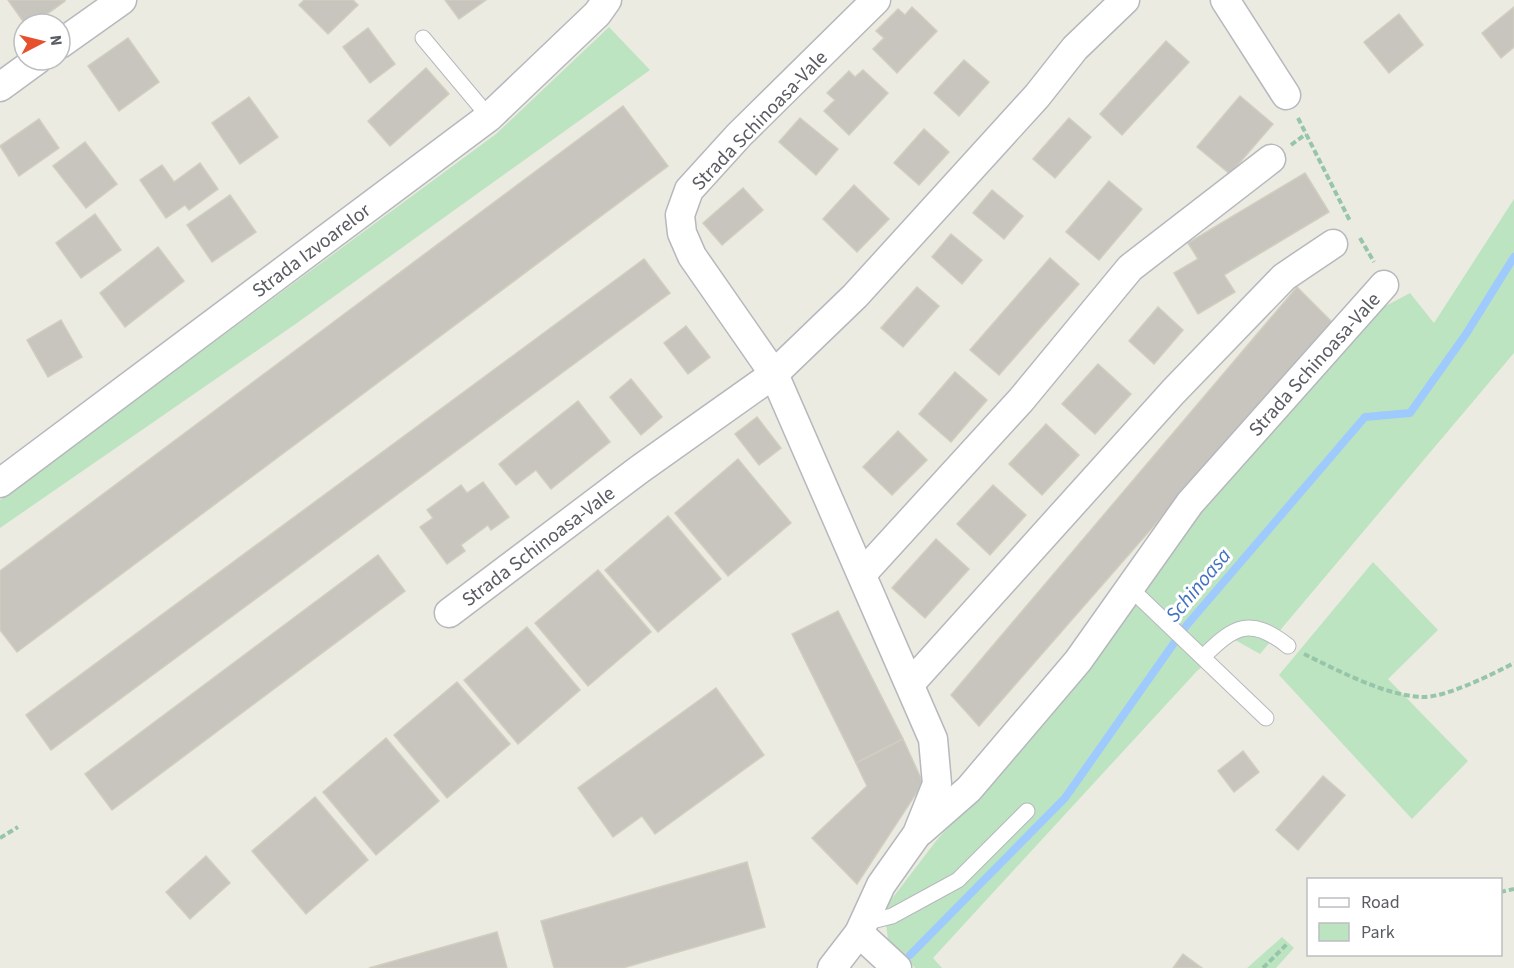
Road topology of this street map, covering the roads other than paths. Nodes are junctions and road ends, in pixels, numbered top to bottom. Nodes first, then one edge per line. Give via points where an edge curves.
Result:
1 (122, 0) edge
2 (607, 0) edge
3 (876, 0) edge
4 (1125, 0) edge
5 (1225, 0) edge
6 (72, 35) edge
7 (423, 38) dead end
8 (21, 72) edge
9 (0, 87) edge
10 (1286, 95) road end
11 (489, 117) junction
12 (1271, 159) dead end
13 (1348, 236) road end
14 (1384, 285) road end
15 (774, 374) junction
16 (0, 483) edge
17 (863, 573) junction
18 (1129, 587) junction
19 (449, 613) dead end
20 (1288, 646) road end
21 (1198, 652) junction
22 (910, 684) junction
23 (1266, 718) dead end
24 (1027, 811) dead end
25 (917, 834) junction
26 (861, 928) junction
27 (832, 968) edge
28 (897, 968) edge

1 - 6 street
2 - 11 street, Strada Izvoarelor
3 - 15 street, Strada Schinoasa-Vale via 739,135 689,190 680,215 682,233 692,256
4 - 15 street, Strada Schinoasa-Vale via 1075,48 1037,96 855,297
5 - 10 street
7 - 11 lane
8 - 9 street
11 - 16 street, Strada Izvoarelor
12 - 17 street via 1130,268 1021,400
13 - 22 street via 1284,277 1173,392
14 - 18 street, Strada Schinoasa-Vale via 1190,503
15 - 17 street, Strada Schinoasa-Vale
15 - 19 street, Strada Schinoasa-Vale
17 - 22 street, Strada Schinoasa-Vale
18 - 21 lane
18 - 25 street, Strada Schinoasa-Vale via 1078,661 969,789
20 - 21 lane via 1270,633 1239,630
21 - 23 lane
22 - 25 street, Strada Schinoasa-Vale via 933,739 937,784
24 - 26 lane via 958,880
25 - 26 street, Strada Schinoasa-Vale via 881,885
26 - 27 street, Strada Schinoasa-Vale
26 - 28 street

